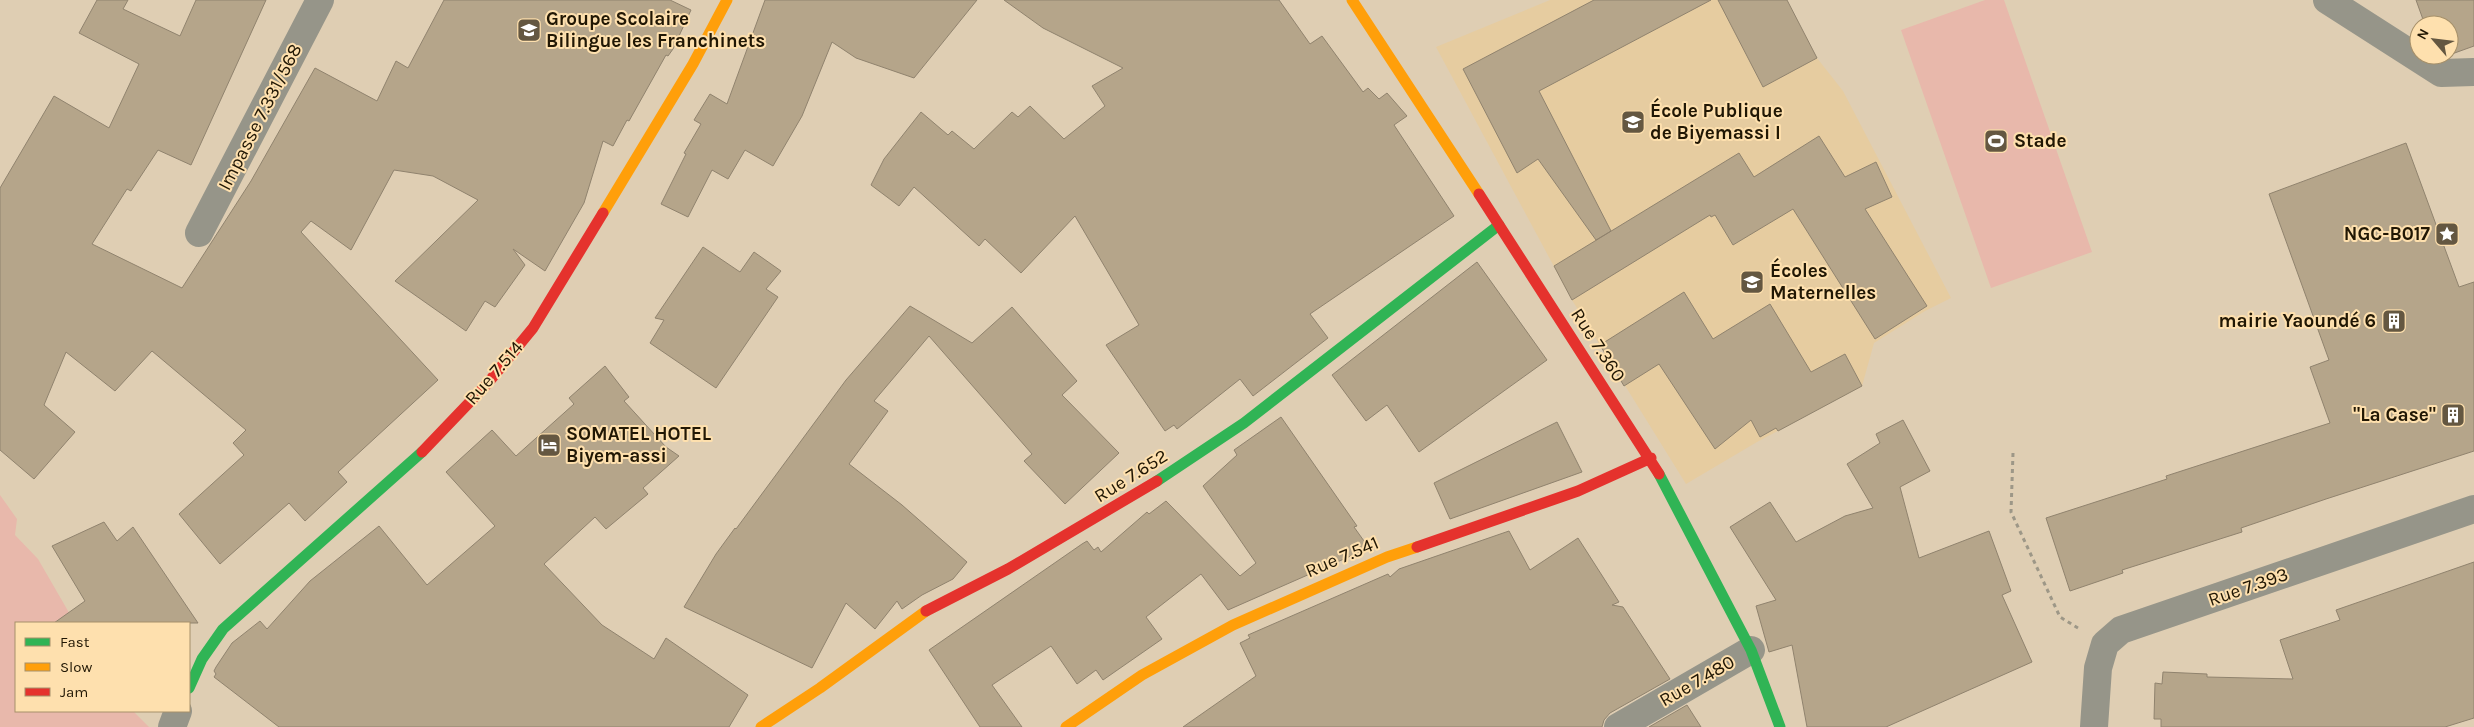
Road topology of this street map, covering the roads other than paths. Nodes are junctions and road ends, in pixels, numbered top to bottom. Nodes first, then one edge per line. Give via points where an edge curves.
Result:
1 (320, 0) edge
2 (727, 0) edge
3 (1352, 0) edge
4 (2327, 0) edge
5 (2474, 72) edge
6 (1499, 225) junction
7 (199, 233) dead end
8 (1650, 458) junction
9 (2474, 509) edge
10 (1751, 650) junction
11 (190, 686) edge
12 (178, 712) edge
13 (172, 727) edge
14 (761, 727) edge
15 (1066, 727) edge
16 (1618, 727) edge
17 (1780, 727) edge
18 (2094, 727) edge

1 - 7 street, Impasse 7.331/568
2 - 11 street, Rue 7.514 via 688,72 533,328 487,384 428,446 223,629 202,659
3 - 6 street, Rue 7.360
4 - 5 street via 2441,73
6 - 8 street, Rue 7.360
6 - 14 street, Rue 7.652 via 1236,428 1156,482 1008,569 929,609
8 - 10 street, Rue 7.360
8 - 15 street, Rue 7.541 via 1578,491 1387,557 1233,625 1142,675
9 - 18 street, Rue 7.393 via 2121,630 2105,644 2098,668
10 - 16 street, Rue 7.480
10 - 17 street, Rue 7.360
12 - 13 street

